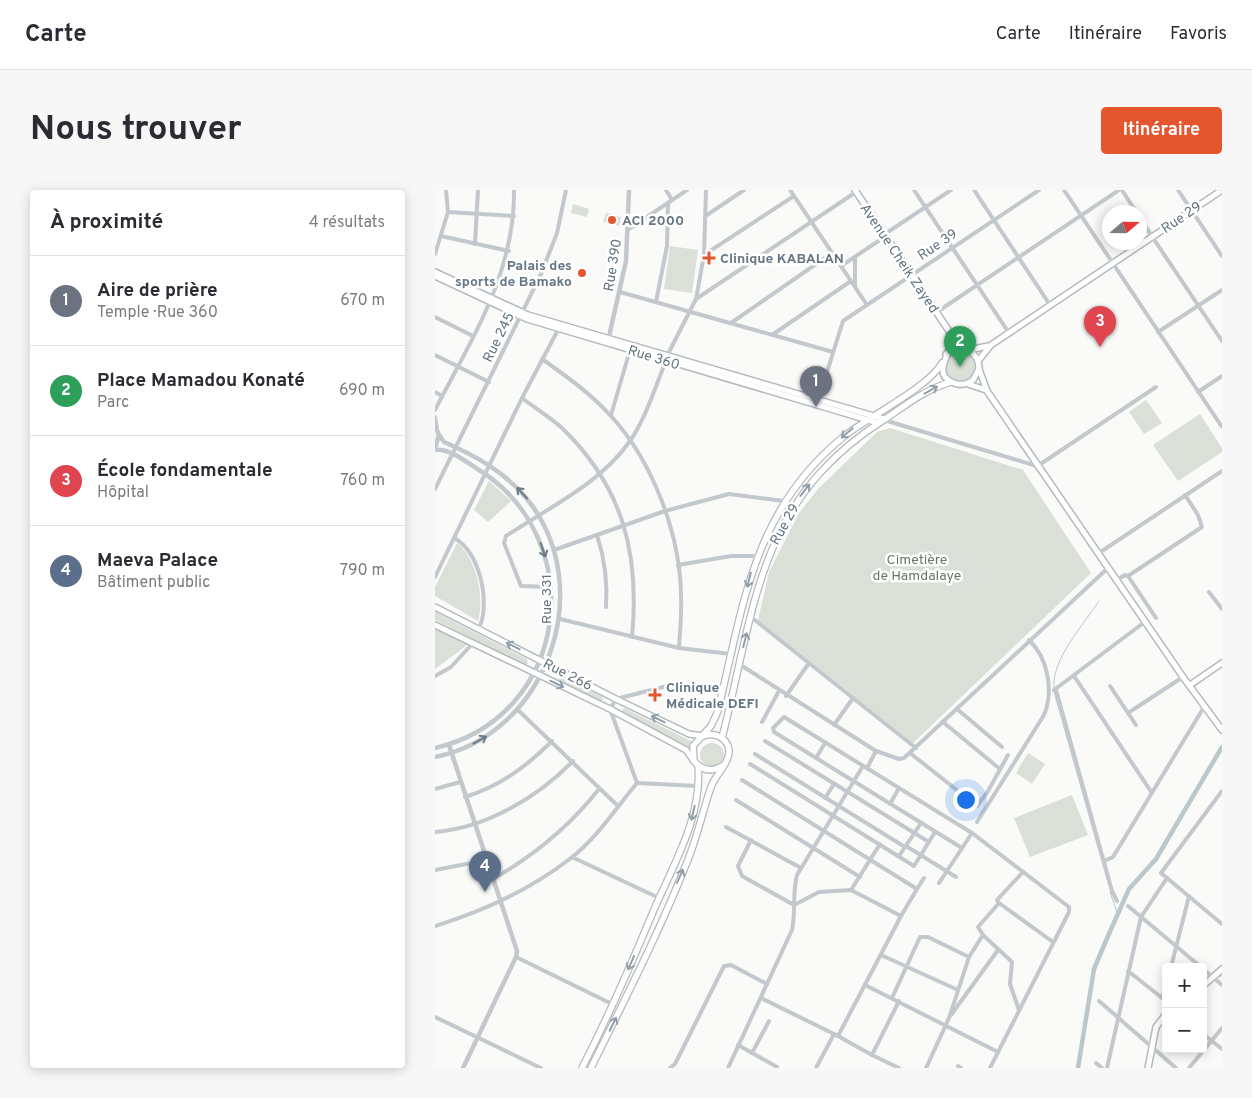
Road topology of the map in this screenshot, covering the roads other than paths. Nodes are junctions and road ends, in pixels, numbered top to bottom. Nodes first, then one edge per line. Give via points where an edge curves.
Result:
1 (446, 190) edge
2 (478, 190) edge
3 (514, 190) edge
4 (566, 190) edge
5 (629, 190) edge
6 (666, 190) edge
7 (687, 190) edge
8 (706, 190) edge
9 (744, 190) edge
10 (790, 190) edge
11 (864, 190) edge
12 (914, 190) edge
13 (951, 190) edge
14 (974, 190) edge
15 (1039, 190) edge
16 (1064, 190) edge
17 (1120, 190) edge
18 (1178, 190) edge
19 (1222, 190) edge
20 (856, 192) edge
21 (794, 196) junction
22 (670, 201) junction
23 (1132, 205) edge
24 (925, 207) junction
25 (1192, 210) junction
26 (448, 212) junction
27 (478, 214) junction
28 (707, 215) junction
29 (513, 216) junction
30 (1081, 216) junction
31 (994, 220) junction
32 (811, 222) junction
33 (629, 229) junction
34 (1147, 229) edge
35 (885, 235) junction
36 (441, 236) junction
37 (1152, 236) junction
38 (475, 244) junction
39 (953, 248) junction
40 (509, 251) junction
41 (832, 253) junction
42 (435, 254) edge
43 (704, 255) junction
44 (1222, 256) edge
45 (855, 257) junction
46 (1019, 257) junction
47 (1113, 263) junction
48 (841, 266) junction
49 (435, 272) edge
50 (912, 275) junction
51 (435, 276) edge
52 (851, 281) junction
53 (977, 285) junction
54 (855, 286) junction
55 (1222, 290) edge
56 (620, 292) junction
57 (696, 299) junction
58 (491, 301) junction
59 (656, 302) junction
60 (867, 305) junction
61 (1050, 305) junction
62 (1198, 305) junction
63 (691, 311) junction
64 (937, 312) junction
65 (522, 315) junction
66 (435, 317) edge
67 (731, 323) junction
68 (559, 328) junction
69 (949, 331) junction
70 (1009, 332) junction
71 (1158, 332) junction
72 (772, 335) junction
73 (473, 336) junction
74 (608, 341) junction
75 (1222, 341) edge
76 (991, 345) junction
77 (967, 349) junction
78 (629, 350) junction
79 (833, 352) junction
80 (947, 354) junction
81 (435, 355) edge
82 (542, 359) junction
83 (667, 359) junction
84 (978, 361) junction
85 (942, 363) junction
86 (458, 366) junction
87 (979, 369) junction
88 (1222, 376) edge
89 (489, 382) junction
90 (951, 382) junction
91 (967, 384) junction
92 (1156, 387) dead end
93 (987, 391) junction
94 (435, 392) edge
95 (1198, 392) junction
96 (442, 396) junction
97 (522, 398) junction
98 (818, 400) junction
99 (435, 410) edge
100 (611, 415) junction
101 (435, 417) edge
102 (869, 417) junction
103 (882, 421) junction
104 (436, 427) edge
105 (1222, 427) edge
106 (439, 435) junction
107 (630, 440) junction
108 (456, 447) junction
109 (435, 449) edge
110 (452, 454) junction
111 (490, 465) junction
112 (1039, 466) junction
113 (1222, 471) edge
114 (486, 474) junction
115 (599, 474) junction
116 (435, 489) edge
117 (1185, 495) junction
118 (784, 501) junction
119 (665, 511) junction
120 (537, 515) junction
121 (529, 520) junction
122 (625, 525) junction
123 (597, 535) junction
124 (454, 538) junction
125 (553, 550) junction
126 (1099, 553) junction
127 (757, 556) junction
128 (678, 565) junction
129 (1109, 567) junction
130 (1128, 576) junction
131 (435, 577) edge
132 (1117, 580) junction
133 (551, 587) junction
134 (1209, 592) dead end
135 (435, 607) edge
136 (606, 607) dead end
137 (1222, 609) edge
138 (751, 617) junction
139 (1155, 618) dead end
140 (559, 619) junction
141 (1146, 621) junction
142 (435, 625) edge
143 (479, 628) junction
144 (633, 637) junction
145 (1029, 640) junction
146 (473, 644) junction
147 (679, 648) junction
148 (731, 654) junction
149 (539, 659) junction
150 (547, 663) junction
151 (809, 663) junction
152 (739, 664) junction
153 (1222, 664) edge
154 (534, 673) junction
155 (435, 676) edge
156 (541, 676) junction
157 (1074, 676) junction
158 (1183, 677) junction
159 (1190, 685) junction
160 (1110, 686) dead end
161 (1049, 690) junction
162 (1056, 690) junction
163 (779, 691) junction
164 (722, 694) junction
165 (786, 696) junction
166 (853, 698) junction
167 (616, 699) junction
168 (1204, 707) junction
169 (610, 709) junction
170 (957, 709) junction
171 (518, 710) junction
172 (1128, 713) junction
173 (762, 722) dead end
174 (943, 722) junction
175 (834, 725) junction
176 (1136, 725) dead end
177 (1222, 730) edge
178 (703, 736) junction
179 (722, 738) junction
180 (765, 741) dead end
181 (552, 742) junction
182 (825, 743) junction
183 (449, 745) junction
184 (1002, 746) dead end
185 (435, 748) edge
186 (916, 748) junction
187 (876, 751) junction
188 (451, 753) junction
189 (910, 753) junction
190 (755, 754) dead end
191 (1008, 755) dead end
192 (435, 757) edge
193 (816, 758) junction
194 (573, 761) junction
195 (696, 763) junction
196 (750, 764) dead end
197 (724, 765) junction
198 (865, 767) junction
199 (1000, 770) junction
200 (838, 772) junction
201 (742, 780) dead end
202 (460, 782) junction
203 (854, 782) junction
204 (637, 783) junction
205 (833, 783) junction
206 (698, 786) junction
207 (899, 788) junction
208 (435, 789) edge
209 (599, 789) junction
210 (1222, 791) edge
211 (847, 792) junction
212 (1152, 793) junction
213 (465, 797) junction
214 (825, 798) junction
215 (736, 800) dead end
216 (890, 804) junction
217 (618, 806) junction
218 (839, 806) junction
219 (833, 816) junction
220 (977, 822) dead end
221 (475, 823) junction
222 (921, 823) junction
223 (726, 827) dead end
224 (824, 831) junction
225 (435, 832) edge
226 (935, 832) junction
227 (914, 833) junction
228 (972, 833) junction
229 (751, 840) junction
230 (929, 842) junction
231 (879, 844) junction
232 (905, 846) junction
233 (813, 848) junction
234 (962, 848) junction
235 (921, 855) junction
236 (899, 856) junction
237 (572, 857) junction
238 (487, 860) junction
239 (870, 860) junction
240 (1104, 861) junction
241 (801, 868) junction
242 (435, 870) edge
243 (948, 872) junction
244 (1023, 872) junction
245 (860, 877) junction
246 (956, 877) dead end
247 (924, 878) dead end
248 (1167, 878) junction
249 (493, 879) junction
250 (939, 883) dead end
251 (917, 889) junction
252 (851, 890) junction
253 (1189, 896) junction
254 (659, 898) junction
255 (1117, 901) dead end
256 (500, 902) junction
257 (999, 903) junction
258 (794, 904) junction
259 (1128, 906) dead end
260 (901, 916) junction
261 (1141, 917) junction
262 (1222, 924) edge
263 (435, 926) edge
264 (983, 935) junction
265 (1053, 942) junction
266 (1176, 946) junction
267 (998, 950) junction
268 (881, 955) junction
269 (516, 957) junction
270 (969, 957) junction
271 (1172, 963) edge
272 (1196, 963) edge
273 (907, 967) junction
274 (1222, 969) edge
275 (1128, 971) junction
276 (1207, 972) edge
277 (1222, 974) edge
278 (1214, 978) junction
279 (1207, 983) edge
280 (767, 984) junction
281 (865, 985) junction
282 (1222, 985) edge
283 (958, 990) junction
284 (761, 998) junction
285 (892, 998) junction
286 (1162, 998) edge
287 (1099, 1001) dead end
288 (899, 1002) junction
289 (612, 1004) junction
290 (1020, 1011) junction
291 (435, 1017) edge
292 (949, 1018) junction
293 (1119, 1018) junction
294 (1162, 1019) edge
295 (769, 1021) dead end
296 (946, 1024) junction
297 (1222, 1028) edge
298 (836, 1035) junction
299 (1207, 1037) edge
300 (478, 1038) junction
301 (1212, 1041) junction
302 (738, 1046) junction
303 (1153, 1048) junction
304 (1222, 1050) edge
305 (998, 1052) junction
306 (752, 1053) junction
307 (872, 1055) junction
308 (1096, 1063) dead end
309 (777, 1067) edge
310 (463, 1068) edge
311 (541, 1068) edge
312 (583, 1068) edge
313 (591, 1068) edge
314 (670, 1068) edge
315 (728, 1068) edge
316 (816, 1068) edge
317 (899, 1068) edge
318 (926, 1068) edge
319 (990, 1068) edge
320 (1102, 1068) edge
321 (1107, 1068) edge
322 (1148, 1068) edge
323 (1176, 1068) edge
324 (1189, 1068) edge

1 - 26 street
2 - 27 street
3 - 29 street
4 - 65 street, Rue 245 via 557,233
5 - 33 street, Rue 390
6 - 22 street
7 - 22 street
8 - 28 street
9 - 28 street
10 - 21 street
11 - 20 street
12 - 24 street
13 - 24 street
14 - 31 street
15 - 31 street, Rue 39
16 - 30 street
17 - 23 street
17 - 30 street
18 - 25 street
19 - 25 main road, Rue 29
20 - 32 street
20 - 35 main road, Avenue Cheik Zayed
21 - 32 street
21 - 43 street
22 - 33 street
22 - 59 street via 667,246
24 - 35 street
24 - 39 street
25 - 37 main road, Rue 29
25 - 44 street
26 - 27 street
26 - 36 street
27 - 29 street
27 - 38 street
28 - 43 street
29 - 40 street
30 - 46 street
30 - 47 street
31 - 39 street, Rue 39
31 - 46 street
32 - 41 street
32 - 57 street
33 - 56 street, Rue 390
34 - 37 street
35 - 45 street
35 - 50 main road, Avenue Cheik Zayed
36 - 38 street
36 - 42 street
37 - 47 main road, Rue 29
37 - 62 street
38 - 40 street
39 - 50 street, Rue 39
39 - 53 street
40 - 58 street
41 - 48 street
41 - 67 street
43 - 57 street
45 - 48 street
45 - 54 street
46 - 53 street
46 - 61 street
47 - 61 main road, Rue 29
47 - 71 street
48 - 52 street
49 - 58 main road
50 - 60 street, Rue 39
50 - 64 main road, Avenue Cheik Zayed
51 - 58 main road, Rue 360
52 - 54 street
52 - 72 street
53 - 64 street
53 - 70 street
54 - 60 street
55 - 62 street
56 - 59 street
56 - 74 street, Rue 390
57 - 63 street
58 - 65 main road, Rue 360
58 - 73 street
59 - 63 street
60 - 79 street, Rue 39 via 843,321
61 - 70 main road, Rue 29
62 - 71 street
62 - 75 street
63 - 67 street
63 - 83 street
64 - 69 main road, Avenue Cheik Zayed
65 - 68 main road, Rue 360
65 - 74 main road
65 - 89 street, Rue 245
66 - 73 street
67 - 72 street
68 - 74 main road, Rue 360
68 - 82 street
69 - 77 main road, Avenue Cheik Zayed
69 - 80 main road via 951,345
70 - 76 main road, Rue 29
71 - 95 street
72 - 79 street
73 - 86 street
74 - 78 main road, Rue 360
74 - 83 main road
76 - 77 main road, Rue 29
76 - 84 main road, Rue 29
77 - 80 main road via 955,348
77 - 84 main road
78 - 83 main road, Rue 360
78 - 100 street
79 - 98 street, Rue 39
80 - 85 main road
81 - 86 street
82 - 97 street
82 - 100 street
83 - 98 main road
83 - 102 main road, Rue 360
83 - 107 street
84 - 87 main road
85 - 90 main road via 943,374
85 - 102 main road via 928,380
86 - 89 street
86 - 96 street
87 - 91 main road
87 - 93 main road
88 - 95 street
89 - 108 street, Rue 245
90 - 91 main road
103 -> 90 main road, Rue 29 via 932,389
91 - 93 main road
92 - 112 street
93 - 112 main road
94 - 96 street
95 - 105 street
96 - 99 street
97 - 111 street
97 - 115 street via 561,427
98 - 102 main road
100 - 107 street
101 - 104 street
102 - 103 main road, Rue 360
102 -> 118 main road via 805,472
103 - 112 street
138 -> 103 main road, Rue 29 via 771,546 795,503 821,470
104 - 106 street
106 - 108 street, Rue 331 via 444,442
106 - 109 street
107 - 115 street
107 - 119 street
108 - 110 street, Rue 245
108 - 111 street, Rue 331
109 - 110 street, Rue 331
110 - 114 street, Rue 331
110 - 116 street, Rue 245
111 - 114 street
120 -> 111 street, Rue 331 via 517,488
112 - 126 main road
113 - 117 street
114 - 121 street, Rue 331 via 517,502
114 - 124 street
115 - 120 street
115 - 122 street
117 - 126 street
117 - 130 street via 1198,514 1202,528
118 - 119 street via 729,494
118 - 127 main road
119 - 122 street
119 - 128 street
120 - 121 street
120 - 125 street, Rue 331
121 -> 133 street, Rue 331 via 546,555
121 - 133 street via 506,536 504,543 521,586
122 - 123 street
122 - 144 street via 636,603
123 - 125 street
123 - 136 street via 608,584
124 - 131 street
124 - 143 street via 469,552 481,581 484,605
125 - 140 street, Rue 331 via 561,587
126 - 129 main road
127 - 128 street via 731,556
127 -> 148 main road
128 - 147 street via 681,594
129 - 132 main road
129 - 145 street
130 - 132 street
130 - 139 street
132 - 141 main road
133 - 149 street, Rue 331 via 550,625
134 - 137 street
135 - 143 main road, Rue 266
138 - 151 street
152 -> 138 main road, Rue 29
140 - 144 street
140 - 150 street, Rue 331
141 - 157 street
141 - 158 main road
142 - 146 main road, Rue 266
149 -> 143 main road, Rue 266
144 - 147 street
145 - 161 street via 1043,658
145 - 170 street
146 - 154 main road, Rue 266
146 - 155 street via 451,666
147 - 148 street
148 - 164 main road
149 - 150 main road, Rue 266
149 - 154 street, Rue 331
150 - 156 street, Rue 331
150 - 167 main road, Rue 266
151 - 165 street
151 - 166 street
152 - 163 street
152 - 179 main road, Rue 29
153 - 159 main road
154 - 156 main road, Rue 266
154 - 183 street, Rue 331 via 522,694 504,712 482,730
156 -> 169 main road, Rue 266
156 - 171 street, Rue 331
157 - 162 street
157 - 212 street
158 - 159 main road
158 - 172 street
159 - 168 main road
160 - 172 street
161 - 162 street
161 - 220 street via 1049,704 1044,715
162 - 240 street
163 - 165 street
163 - 173 street
164 - 167 street via 675,684
164 - 178 main road via 718,711
165 - 175 street
166 - 175 street
166 - 186 street
167 - 169 street
178 -> 167 main road, Rue 266 via 689,734
168 - 177 main road
168 - 212 street
169 - 195 main road, Rue 266 via 686,750
169 - 204 street
170 - 174 street
170 - 184 street
171 - 181 street
188 -> 171 street, Rue 331 via 493,733
172 - 176 street
174 - 186 street
174 - 199 street
175 - 187 street
178 - 179 main road via 713,734
178 - 195 main road via 693,746
179 - 197 main road via 729,751
180 - 205 street
181 - 194 street
181 - 213 street via 502,783
182 - 193 street
182 - 193 street via 784,717 773,728 774,732
182 - 198 street
183 - 185 street, Rue 331
183 - 188 street
186 - 189 street
187 - 189 street via 899,759
187 - 198 street
188 - 192 street, Rue 331
188 - 202 street
189 - 199 street via 977,806
190 - 214 street
191 - 199 street
193 - 200 street
194 - 209 street
194 - 221 street via 541,790 515,806
195 - 197 main road via 711,770
195 - 206 main road
196 - 219 street
313 -> 197 main road via 689,857 711,787
198 - 203 street
198 - 207 street
200 - 203 street
200 - 205 street
201 - 224 street
202 - 208 street
202 - 213 street
203 - 211 street
203 - 216 street
204 - 206 street
204 - 217 street
205 - 211 street
205 - 214 street
206 -> 254 main road via 692,819
207 - 216 street
207 - 228 street
209 - 217 street
209 - 249 street via 553,839
210 - 248 street via 1161,873
211 - 218 street
211 - 227 street
212 - 240 street via 1113,857
213 - 221 street
214 - 218 street
215 - 233 street
216 - 222 street
217 - 237 street
218 - 219 street
218 - 232 street
219 - 224 street
219 - 231 street
221 - 225 street
221 - 238 street
222 - 226 street
222 - 227 street
223 - 229 street
224 - 233 street
224 - 239 street
226 - 230 street
226 - 234 street
227 - 230 street
227 - 232 street
228 - 234 street
228 - 244 street
229 - 241 street
229 - 258 street via 738,866 741,876
230 - 235 street
231 - 236 street
231 - 239 street
232 - 235 street
232 - 236 street
233 - 241 street
233 - 245 street
234 - 243 street
235 - 236 street via 914,866
235 - 243 street
237 - 254 street
237 - 256 street
238 - 242 street
238 - 249 street
239 - 245 street
239 - 251 street
240 - 255 street
241 - 258 street via 795,883
243 - 246 street
243 - 250 street
244 - 257 street via 997,900
244 - 265 street via 1069,907
245 - 252 street
247 - 251 street
248 - 253 street
248 - 261 street
249 - 256 street
251 - 260 street
252 - 258 street via 819,892
252 - 260 street
253 - 262 street
253 - 266 street
254 -> 289 main road
256 - 263 street
256 - 269 street via 517,951
257 - 264 street via 979,925
257 - 265 street
258 - 280 street via 792,930
259 - 261 street
260 - 268 street
261 - 266 street
261 - 275 street
264 - 267 street
264 - 270 street
265 - 290 street
266 - 271 street
266 - 272 street
267 - 290 street via 1012,962 1010,984
267 - 292 street
268 - 273 street
268 - 281 street
269 - 289 street
269 - 300 street
270 - 273 street via 924,936 920,937
270 - 283 street
273 - 283 street
273 - 285 street
274 - 278 main road
275 - 286 street
275 - 293 street
276 - 278 street
277 - 278 street
278 - 279 main road
278 - 282 street
280 - 284 street
280 - 314 street via 731,965 724,966 675,1064
281 - 285 street
281 - 298 street
283 - 292 street
284 - 298 street
284 - 302 street
285 - 288 street
287 - 293 street
288 - 296 street
288 - 307 street
289 - 312 main road
290 - 305 street
291 - 300 street
292 - 296 street
293 - 303 street
293 - 321 street
294 - 303 main road via 1156,1027
295 - 306 street
296 - 305 street
296 - 318 street
297 - 301 street
298 - 307 street
298 - 316 street
299 - 301 street
300 - 310 street
300 - 311 street
301 - 304 street
301 - 324 street
302 - 306 street
302 - 315 street
303 - 322 main road
303 - 323 street
305 - 319 street
306 - 309 street
307 - 317 street
308 - 320 street

